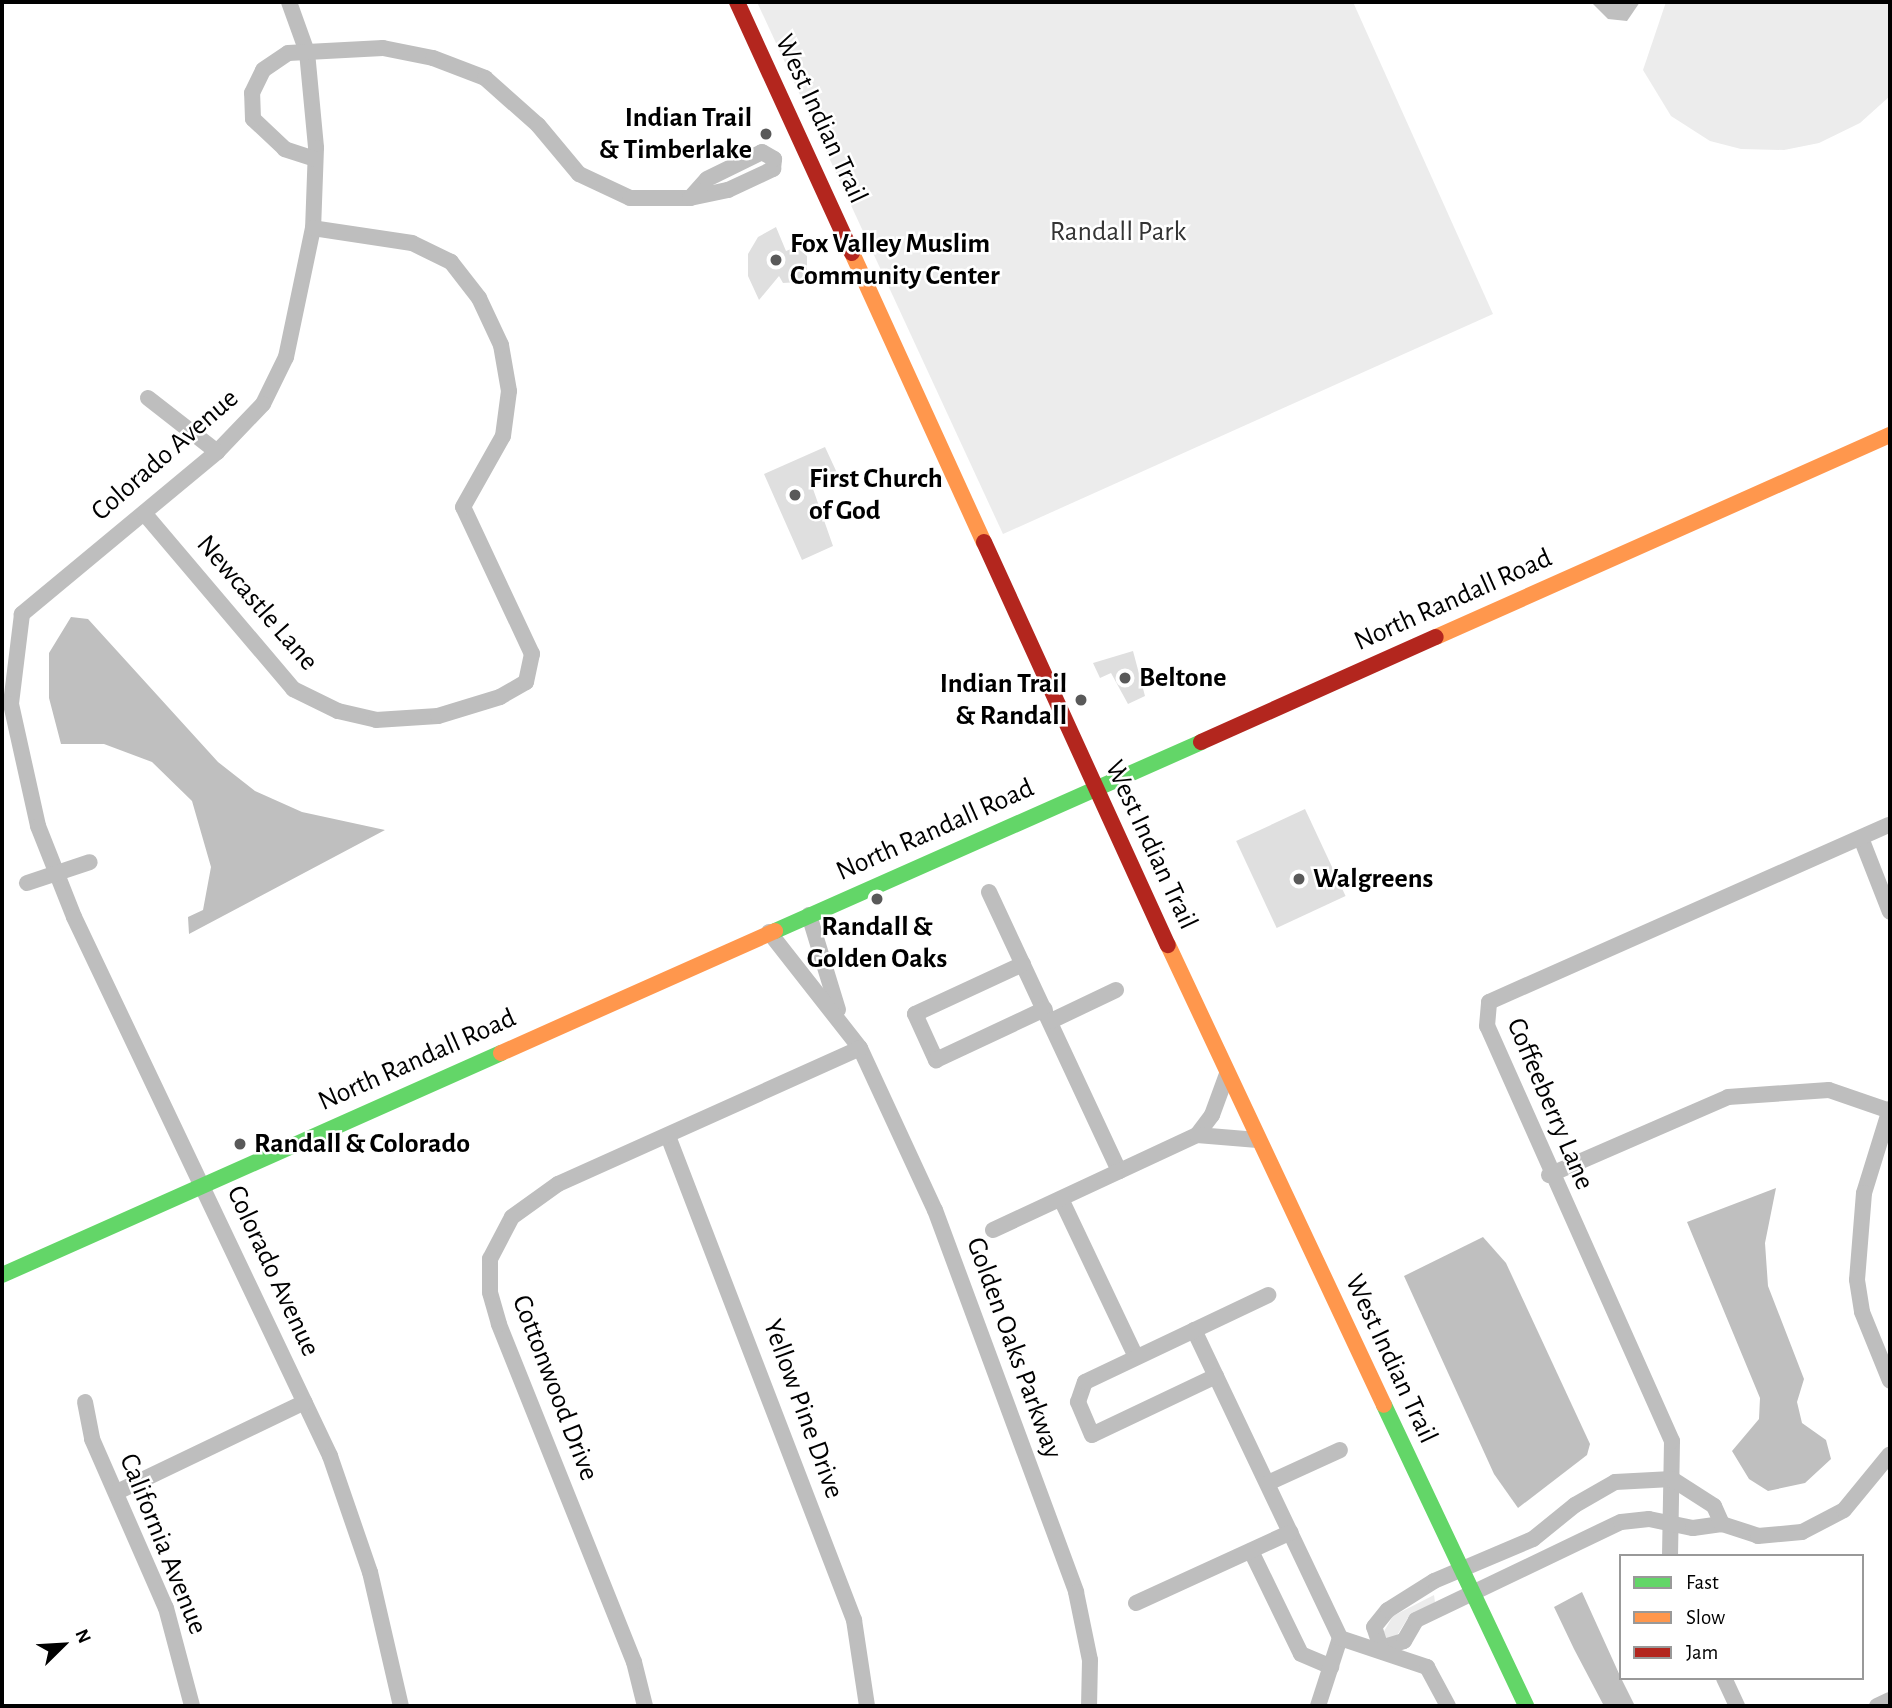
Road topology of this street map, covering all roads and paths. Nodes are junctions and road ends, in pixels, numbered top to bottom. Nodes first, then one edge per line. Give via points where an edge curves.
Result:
1 (289, 2) edge
2 (737, 2) edge
3 (307, 52) junction
4 (804, 144) junction
5 (315, 159) junction
6 (313, 228) junction
7 (148, 398) dead end
8 (1890, 435) edge
9 (217, 452) junction
10 (144, 513) junction
11 (8, 645) edge
12 (1095, 788) junction
13 (1889, 825) edge
14 (1861, 838) junction
15 (90, 862) dead end
16 (56, 873) junction
17 (27, 883) dead end
18 (989, 892) dead end
19 (1890, 912) edge
20 (808, 915) junction
21 (769, 932) junction
22 (1024, 964) junction
23 (1116, 990) dead end
24 (1048, 1015) junction
25 (843, 1022) junction
26 (860, 1048) junction
27 (1227, 1074) junction
28 (1890, 1110) edge
29 (1197, 1135) junction
30 (668, 1136) junction
31 (1258, 1140) junction
32 (1119, 1171) junction
33 (1549, 1175) junction
34 (204, 1184) junction
35 (1062, 1199) junction
36 (993, 1230) dead end
37 (2, 1275) edge
38 (1268, 1295) dead end
39 (1194, 1330) junction
40 (1136, 1357) junction
41 (1216, 1376) junction
42 (1890, 1381) edge
43 (85, 1402) dead end
44 (305, 1402) junction
45 (1340, 1450) dead end
46 (1890, 1454) edge
47 (1672, 1479) junction
48 (1268, 1483) junction
49 (117, 1492) junction
50 (1722, 1524) junction
51 (1671, 1525) junction
52 (1291, 1532) junction
53 (1251, 1551) junction
54 (1670, 1554) edge
55 (1460, 1569) junction
56 (1473, 1595) junction
57 (1136, 1603) dead end
58 (1340, 1638) junction
59 (1381, 1648) junction
60 (1331, 1667) junction
61 (1725, 1680) edge
62 (1890, 1700) edge
63 (192, 1706) edge
64 (401, 1706) edge
65 (645, 1706) edge
66 (867, 1706) edge
67 (1089, 1706) edge
68 (1318, 1706) edge
69 (1448, 1706) edge
70 (1526, 1706) edge
71 (1737, 1706) edge
72 (1877, 1706) edge

1 - 3 street, Colorado Avenue
2 - 4 main road, West Indian Trail
3 - 4 street via 383,48 433,58 485,78 538,125 579,174 630,198 690,198 728,190 773,169 774,159
3 - 5 street, Colorado Avenue
3 - 5 street via 288,54 263,70 252,93 253,119 285,149
4 - 12 main road, West Indian Trail
5 - 6 street, Colorado Avenue
6 - 9 street, Colorado Avenue via 286,357 263,404
6 - 10 street, Newcastle Lane via 412,243 451,262 479,298 495,333 509,391 503,436 463,507 532,654 526,682 500,697 438,716 376,720 338,711 293,689
7 - 9 street
8 - 12 main road, North Randall Road
9 - 10 street, Colorado Avenue
10 - 11 street, Colorado Avenue via 22,614
11 - 16 street, Colorado Avenue via 11,704 38,826
12 - 20 main road, North Randall Road
12 - 27 main road, West Indian Trail
13 - 14 street, Coffeeberry Lane
14 - 19 street
14 - 33 street, Coffeeberry Lane via 1489,1002 1487,1027
15 - 16 street
16 - 17 street
16 - 34 street, Colorado Avenue
18 - 22 street
20 - 21 main road, North Randall Road
20 - 25 street, Golden Oaks Parkway
21 - 25 street, Golden Oaks Parkway
21 - 34 main road, North Randall Road
22 - 24 street
22 - 24 street via 915,1014 936,1060
23 - 24 street
24 - 32 street
25 - 26 street, Golden Oaks Parkway
26 - 30 street, Cottonwood Drive
26 - 67 street, Golden Oaks Parkway via 935,1210 1076,1592 1090,1660
27 - 29 street via 1212,1115
27 - 31 main road, West Indian Trail
28 - 33 street via 1829,1090 1728,1097
28 - 42 street via 1864,1193 1857,1280 1862,1312
29 - 31 street
29 - 32 street
30 - 65 street, Cottonwood Drive via 534,1198 512,1217 490,1259 490,1292 499,1324 634,1662
30 - 66 street, Yellow Pine Drive via 854,1620
31 - 55 main road, West Indian Trail
32 - 35 street
33 - 47 street, Coffeeberry Lane via 1659,1408 1672,1441
34 - 37 main road, North Randall Road
34 - 44 street, Colorado Avenue
35 - 36 street
35 - 40 street
38 - 39 street
39 - 40 street
39 - 41 street
40 - 41 street via 1085,1382 1078,1402 1092,1435
41 - 48 street
43 - 49 street, California Avenue via 92,1439
44 - 49 street
44 - 64 street, Colorado Avenue via 370,1572
45 - 48 street
46 - 50 street via 1844,1510 1802,1532 1758,1536
47 - 50 street via 1714,1506
47 - 51 street, Coffeeberry Lane
47 - 55 street via 1615,1482 1575,1505 1533,1539
48 - 52 street
49 - 63 street, California Avenue via 166,1608
50 - 51 street
51 - 54 street, Coffeeberry Lane
51 - 56 street via 1649,1519 1608,1527
52 - 53 street
52 - 58 street
53 - 57 street
53 - 60 street via 1301,1654
55 - 56 main road, West Indian Trail
55 - 59 street via 1388,1610 1374,1628
56 - 59 street via 1416,1620 1404,1641
56 - 70 main road, West Indian Trail
58 - 59 street
58 - 60 street
59 - 69 street via 1427,1667
60 - 68 street
61 - 71 street
62 - 72 street

